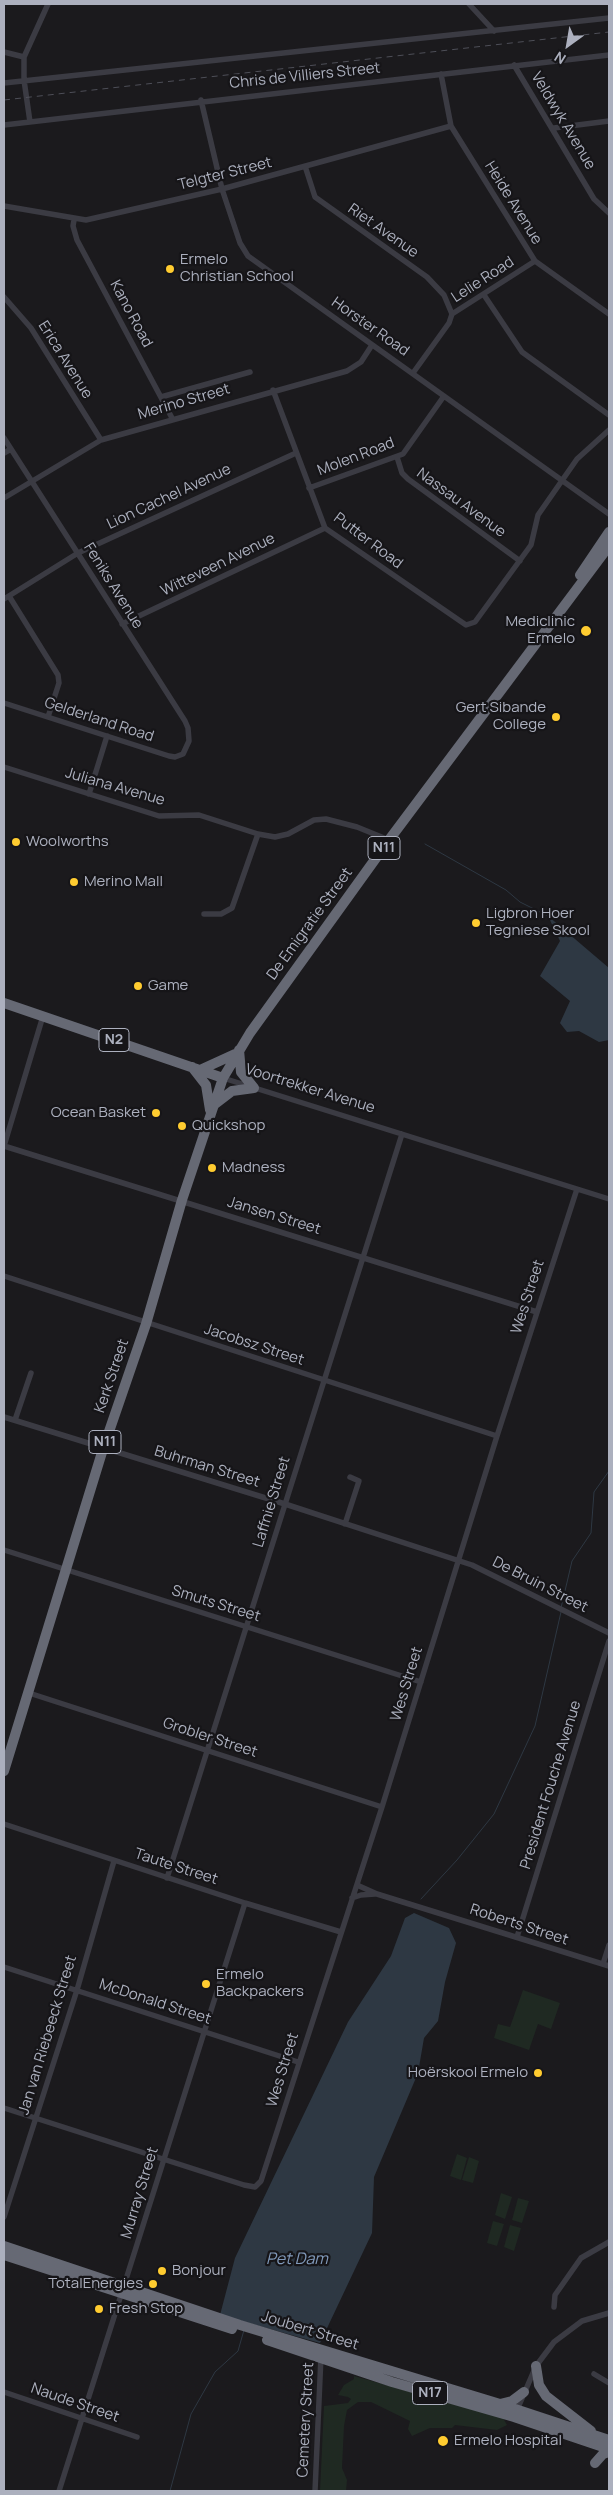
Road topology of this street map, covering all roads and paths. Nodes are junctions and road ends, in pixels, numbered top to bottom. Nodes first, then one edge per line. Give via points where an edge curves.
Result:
1 (48, 4) edge
2 (52, 4) edge
3 (472, 5) edge
4 (44, 13) junction
5 (609, 18) edge
6 (494, 31) junction
7 (4, 52) edge
8 (609, 54) edge
9 (24, 57) junction
10 (514, 66) junction
11 (441, 74) junction
12 (24, 80) junction
13 (4, 84) edge
14 (202, 100) junction
15 (609, 121) edge
16 (30, 122) junction
17 (4, 125) edge
18 (451, 126) junction
19 (554, 128) junction
20 (305, 166) junction
21 (222, 189) junction
22 (4, 206) edge
23 (609, 213) edge
24 (74, 220) junction
25 (535, 261) junction
26 (484, 295) junction
27 (4, 296) edge
28 (452, 314) junction
29 (609, 314) edge
30 (372, 345) junction
31 (250, 372) dead end
32 (414, 373) junction
33 (273, 390) junction
34 (444, 396) junction
35 (161, 397) junction
36 (609, 416) edge
37 (172, 418) junction
38 (609, 430) edge
39 (4, 438) edge
40 (101, 440) junction
41 (11, 449) junction
42 (4, 453) edge
43 (296, 453) junction
44 (397, 457) junction
45 (32, 481) junction
46 (562, 482) junction
47 (309, 488) junction
48 (4, 498) edge
49 (609, 514) edge
50 (325, 528) junction
51 (609, 532) edge
52 (609, 546) edge
53 (78, 553) junction
54 (520, 561) junction
55 (6, 597) edge
56 (550, 622) junction
57 (122, 624) junction
58 (4, 703) edge
59 (48, 717) junction
60 (107, 736) junction
61 (185, 751) joint
62 (4, 767) edge
63 (89, 794) junction
64 (258, 834) junction
65 (389, 840) junction
66 (204, 914) dead end
67 (4, 1003) edge
68 (43, 1016) junction
69 (238, 1052) junction
70 (195, 1068) junction
71 (223, 1078) junction
72 (254, 1088) junction
73 (212, 1109) junction
74 (402, 1134) junction
75 (4, 1146) edge
76 (577, 1189) junction
77 (609, 1199) edge
78 (182, 1200) junction
79 (362, 1256) junction
80 (4, 1276) edge
81 (537, 1312) junction
82 (146, 1324) junction
83 (31, 1373) dead end
84 (322, 1381) junction
85 (4, 1417) edge
86 (15, 1420) junction
87 (497, 1436) junction
88 (103, 1449) junction
89 (350, 1477) dead end
90 (285, 1504) junction
91 (345, 1524) junction
92 (4, 1550) edge
93 (459, 1562) junction
94 (67, 1570) junction
95 (248, 1627) junction
96 (609, 1633) edge
97 (609, 1641) edge
98 (421, 1682) junction
99 (29, 1693) junction
100 (209, 1751) junction
101 (4, 1771) edge
102 (382, 1807) junction
103 (4, 1824) edge
104 (114, 1861) junction
105 (167, 1878) junction
106 (358, 1884) junction
107 (377, 1894) junction
108 (352, 1898) junction
109 (245, 1903) junction
110 (341, 1932) junction
111 (517, 1937) junction
112 (609, 1945) edge
113 (606, 1965) edge
114 (4, 1967) edge
115 (77, 1990) junction
116 (203, 2031) junction
117 (298, 2062) junction
118 (4, 2108) edge
119 (36, 2118) junction
120 (163, 2158) junction
121 (4, 2217) edge
122 (609, 2242) edge
123 (4, 2246) edge
124 (4, 2255) edge
125 (124, 2290) junction
126 (554, 2307) dead end
127 (609, 2313) edge
128 (322, 2354) junction
129 (536, 2366) junction
130 (594, 2374) dead end
131 (609, 2384) edge
132 (4, 2392) edge
133 (524, 2392) junction
134 (500, 2404) junction
135 (556, 2404) junction
136 (516, 2413) junction
137 (83, 2419) junction
138 (564, 2425) junction
139 (597, 2435) junction
140 (137, 2437) dead end
141 (609, 2440) edge
142 (609, 2450) edge
143 (595, 2463) dead end
144 (59, 2491) edge
145 (315, 2491) edge

1 - 4 street
2 - 4 street
3 - 6 street
4 - 9 street
5 - 6 street
6 - 12 street
7 - 9 street
8 - 10 street, Chris de Villiers Street
9 - 12 street
10 - 11 street, Chris de Villiers Street
10 - 19 street, Veldwyk Avenue
11 - 14 street, Chris de Villiers Street
11 - 18 street, Heide Avenue
12 - 13 street
12 - 16 street
14 - 16 street, Chris de Villiers Street
14 - 21 street, Horster Road
15 - 19 street
16 - 17 street, Chris de Villiers Street
18 - 20 street, Telgter Street
18 - 25 street, Heide Avenue
19 - 23 street, Veldwyk Avenue via 594,199
20 - 21 street, Telgter Street
20 - 28 street, Riet Avenue via 315,197 427,277 444,295
21 - 24 street, Telgter Street via 101,218
21 - 30 street, Horster Road via 246,253
22 - 24 street, Telgter Street
24 - 35 street, Kano Road via 77,240
25 - 26 street, Lelie Road
25 - 29 street, Heide Avenue
26 - 28 street, Lelie Road
26 - 36 street via 522,352
27 - 40 street, Erica Avenue via 28,324
28 - 32 street, Lelie Road
30 - 32 street, Horster Road
30 - 33 street, Merino Street via 361,362 351,369
31 - 35 street
32 - 34 street, Horster Road
33 - 37 street, Merino Street
33 - 43 street, Putter Road
34 - 44 street, Molen Road via 409,446
34 - 46 street, Horster Road
35 - 37 street, Kano Road
37 - 40 street, Merino Street
38 - 46 street via 583,452
39 - 41 street, Feniks Avenue
40 - 45 street, Merino Street
41 - 42 street
41 - 45 street, Feniks Avenue
43 - 47 street, Putter Road
43 - 53 street, Lion Cachel Avenue
44 - 47 street, Molen Road
44 - 54 street, Nassau Avenue via 402,473 411,482
45 - 48 street, Merino Street
45 - 53 street, Feniks Avenue
46 - 49 street, Horster Road
46 - 54 street via 538,515 532,543
47 - 50 street, Putter Road
50 - 54 street, Putter Road via 466,626 475,622
50 - 57 street, Witteveen Avenue
51 - 56 highway, De Emigratie Street / N11
52 - 56 highway, De Emigratie Street / N11 via 575,594
53 - 55 street, Lion Cachel Avenue
53 - 57 street, Feniks Avenue
55 - 59 street via 58,675 59,682
56 - 65 highway, De Emigratie Street / N11
57 - 61 street, Feniks Avenue via 187,724 190,738
58 - 59 street, Gelderland Road
59 - 60 street, Gelderland Road
60 - 61 street, Gelderland Road via 172,757
60 - 63 street
62 - 63 street, Juliana Avenue
63 - 64 street, Juliana Avenue via 152,814 199,815
64 - 65 street, Juliana Avenue via 282,836 314,820 326,819
64 - 66 street via 232,908 221,914
65 - 69 highway, De Emigratie Street / N11
67 - 68 highway, Voortrekker Avenue / N2
68 - 70 highway, Voortrekker Avenue / N2
68 - 75 street
69 - 70 highway
69 - 71 highway, De Emigratie Street / N11
69 - 72 highway via 242,1072
70 - 71 highway, Voortrekker Avenue / N2
70 - 73 highway via 206,1085
71 - 72 street, Voortrekker Avenue
71 - 73 highway, Kerk Street / N11
72 - 73 highway via 232,1091
72 - 74 street, Voortrekker Avenue
73 - 78 highway, Kerk Street / N11
74 - 76 street, Voortrekker Avenue
74 - 79 street, Laffnie Street
75 - 78 street, Jansen Street
76 - 77 street, Voortrekker Avenue
76 - 81 street, Wes Street
78 - 79 street, Jansen Street
78 - 82 highway, Kerk Street / N11
79 - 81 street, Jansen Street
79 - 84 street, Laffnie Street
80 - 82 street, Jacobsz Street
81 - 87 street, Wes Street
82 - 84 street, Jacobsz Street
82 - 88 highway, Kerk Street / N11
83 - 86 street
84 - 87 street, Jacobsz Street
84 - 90 street, Laffnie Street
85 - 86 street, Buhrman Street
86 - 88 street, Buhrman Street
87 - 93 street, Wes Street
88 - 90 street, Buhrman Street
88 - 94 highway, Kerk Street / N11
89 - 91 street via 359,1482
90 - 91 street, Buhrman Street
90 - 95 street, Laffnie Street
91 - 93 street, Buhrman Street
92 - 94 street, Smuts Street
93 - 96 street, De Bruin Street via 472,1565
93 - 98 street, Wes Street
94 - 95 street, Smuts Street
94 - 99 highway, Kerk Street / N11
95 - 98 street, Smuts Street
95 - 100 street, Laffnie Street
97 - 111 street, President Fouche Avenue
98 - 102 street, Wes Street
99 - 100 street, Grobler Street
99 - 101 highway, Kerk Street / N11
100 - 102 street, Grobler Street
100 - 105 street, Laffnie Street
102 - 106 street, Wes Street
103 - 104 street, Taute Street
104 - 105 street, Taute Street
104 - 115 street, Jan van Riebeeck Street
105 - 109 street, Taute Street
106 - 107 street
106 - 108 street, Wes Street
107 - 108 street
107 - 111 street, Roberts Street
108 - 110 street, Wes Street
109 - 110 street, Taute Street
109 - 116 street, Murray Street
110 - 117 street, Wes Street
111 - 113 street, Roberts Street
112 - 113 street
114 - 115 street, McDonald Street
115 - 116 street, McDonald Street
115 - 119 street, Jan van Riebeeck Street
116 - 117 street, McDonald Street
116 - 120 street, Murray Street
117 - 120 street, Wes Street via 258,2185 244,2185
118 - 119 street
119 - 120 street
119 - 121 street, Jan van Riebeeck Street
120 - 125 street, Murray Street
122 - 126 street via 581,2258 555,2295
123 - 125 highway, Joubert Street / N17
124 - 125 highway, Joubert Street / N17
125 - 128 highway, Joubert Street / N17
125 - 137 street, Murray Street
127 - 129 street via 592,2316 573,2326 547,2349
128 - 134 highway, Joubert Street / N17
128 - 136 highway, Joubert Street / N17 via 392,2382
128 - 145 street, Cemetery Street
129 - 133 street
129 - 135 highway via 541,2389
130 - 131 street
132 - 137 street, Naude Street
133 - 134 highway via 512,2401
133 - 136 street
134 - 136 highway, Joubert Street / N17
135 - 138 highway
135 - 139 highway
136 - 138 highway, Joubert Street / N17
136 - 142 highway, Joubert Street / N17
137 - 140 street, Naude Street
137 - 144 street, Murray Street
138 - 139 highway, Joubert Street / N17
139 - 141 highway, Joubert Street / N17
142 - 143 highway

